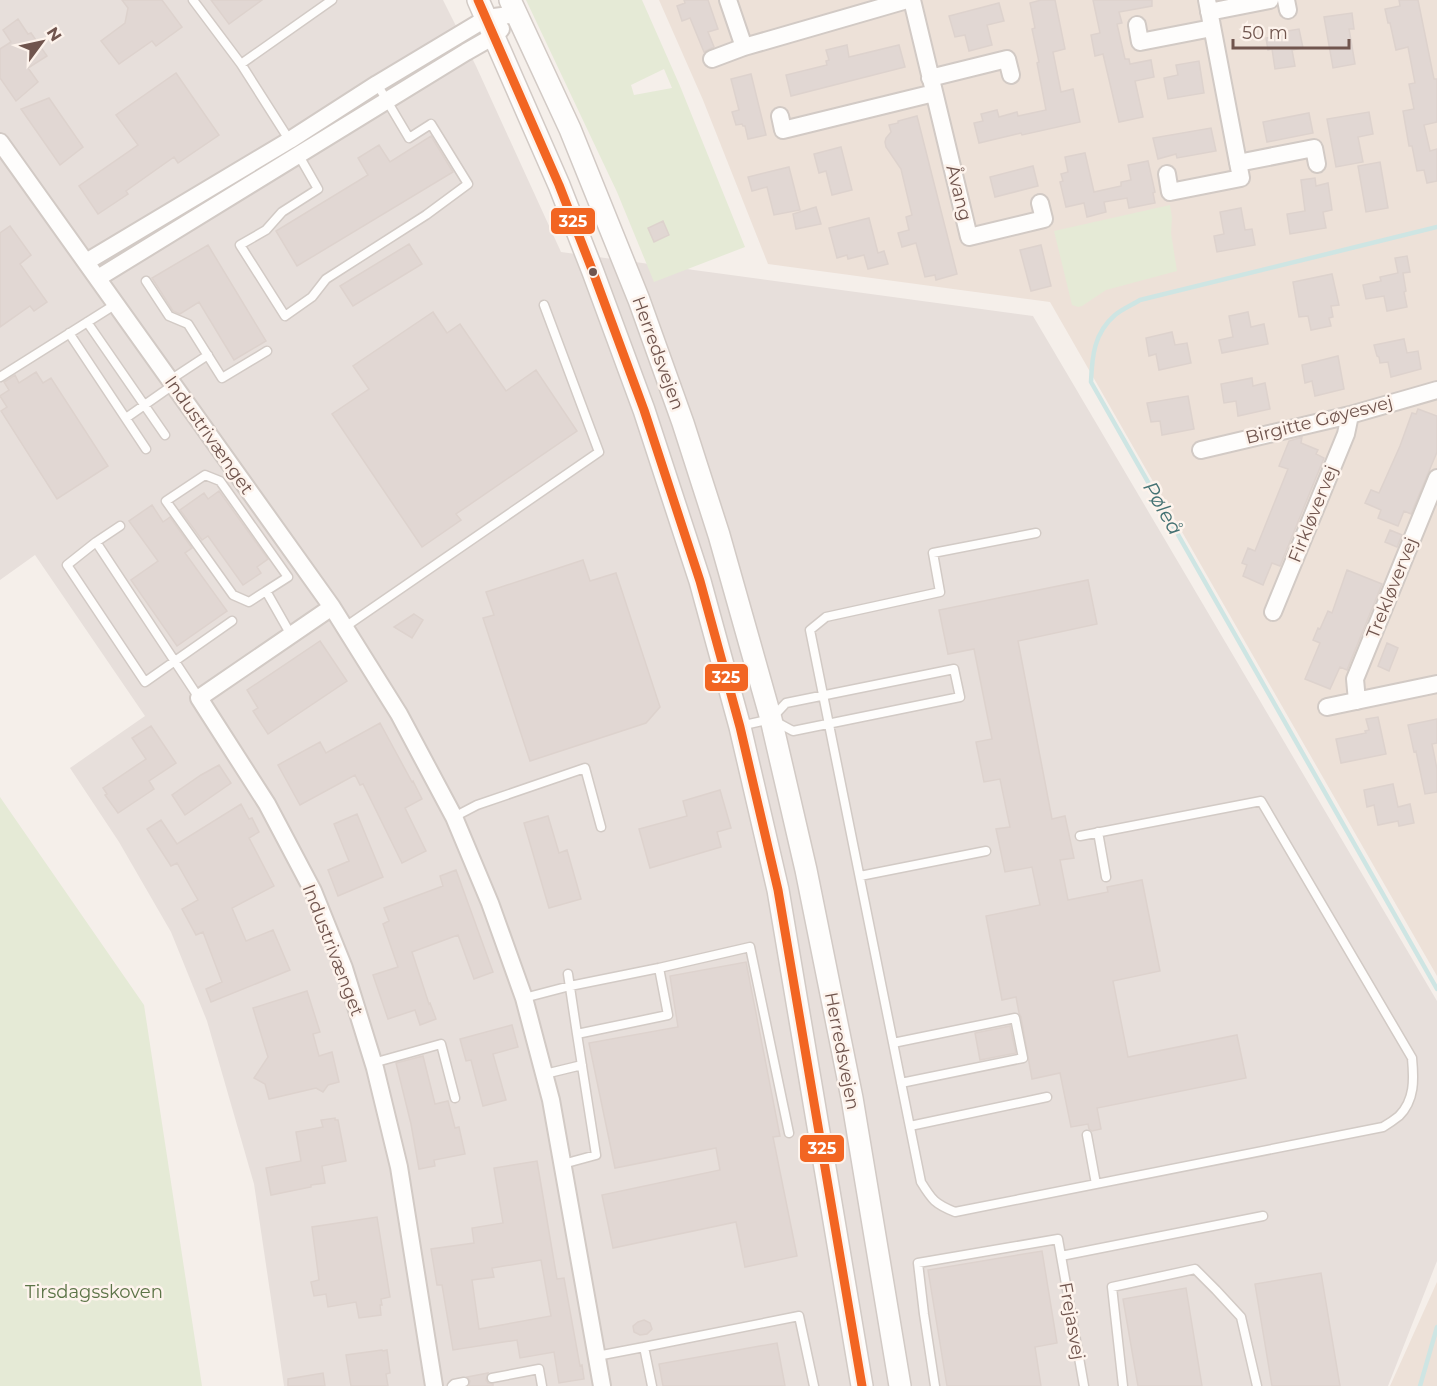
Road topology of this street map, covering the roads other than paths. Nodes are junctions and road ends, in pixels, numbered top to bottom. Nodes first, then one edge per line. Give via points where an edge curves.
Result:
1 (193, 0) edge
2 (332, 0) edge
3 (728, 0) edge
4 (907, 0) edge
5 (912, 0) edge
6 (1270, 0) edge
7 (513, 7) edge
8 (1209, 13) edge
9 (486, 18) edge
10 (1137, 25) dead end
11 (744, 47) junction
12 (712, 59) dead end
13 (241, 64) junction
14 (1011, 75) dead end
15 (377, 84) junction
16 (932, 85) junction
17 (387, 101) junction
18 (780, 116) dead end
19 (290, 140) junction
20 (1, 147) edge
21 (299, 156) junction
22 (1238, 163) junction
23 (1317, 164) dead end
24 (1167, 174) dead end
25 (1040, 203) dead end
26 (86, 262) junction
27 (98, 278) junction
28 (146, 281) dead end
29 (116, 304) junction
30 (544, 305) dead end
31 (87, 321) junction
32 (69, 333) junction
33 (267, 351) dead end
34 (208, 355) junction
35 (0, 377) edge
36 (172, 382) junction
37 (1437, 390) edge
38 (144, 405) junction
39 (1350, 415) junction
40 (126, 418) junction
41 (165, 435) dead end
42 (146, 448) dead end
43 (1202, 450) dead end
44 (235, 471) junction
45 (1437, 478) edge
46 (220, 482) junction
47 (120, 526) dead end
48 (1036, 533) dead end
49 (96, 542) junction
50 (266, 591) junction
51 (332, 607) junction
52 (1273, 612) dead end
53 (232, 621) dead end
54 (345, 627) junction
55 (291, 634) junction
56 (175, 662) junction
57 (1437, 684) edge
58 (823, 695) junction
59 (199, 698) junction
60 (1356, 701) junction
61 (1327, 707) dead end
62 (771, 718) junction
63 (829, 723) junction
64 (740, 727) junction
65 (454, 817) junction
66 (601, 827) dead end
67 (1098, 832) junction
68 (1080, 836) dead end
69 (986, 851) dead end
70 (860, 876) junction
71 (1106, 877) dead end
72 (659, 968) junction
73 (567, 974) dead end
74 (570, 986) junction
75 (524, 998) junction
76 (576, 1034) junction
77 (893, 1043) junction
78 (373, 1063) junction
79 (582, 1065) junction
80 (545, 1074) junction
81 (901, 1083) junction
82 (1047, 1096) dead end
83 (455, 1098) dead end
84 (910, 1126) junction
85 (789, 1133) dead end
86 (1087, 1135) dead end
87 (563, 1164) junction
88 (1096, 1184) junction
89 (1263, 1216) dead end
90 (1061, 1256) junction
91 (644, 1347) junction
92 (597, 1356) junction
93 (492, 1378) dead end
94 (464, 1382) dead end
95 (434, 1386) edge
96 (452, 1386) edge
97 (542, 1386) edge
98 (602, 1386) edge
99 (652, 1386) edge
100 (814, 1386) edge
101 (862, 1386) edge
102 (900, 1386) edge
103 (935, 1386) edge
104 (1084, 1386) edge
105 (1123, 1386) edge
106 (1257, 1386) edge

1 - 13 lane
2 - 13 lane
3 - 11 street
4 - 11 street
5 - 16 street, Åvang
6 - 8 street
7 - 9 street
7 - 62 street, Herredsvejen via 570,129 639,300 719,535
8 - 10 street via 1140,42
8 - 22 street
9 - 15 street
9 - 17 street via 466,52
9 - 64 street, Herredsvejen via 559,185 644,410 700,582
11 - 12 street
13 - 19 lane
14 - 16 street via 1007,59
15 - 17 lane
15 - 19 street
16 - 18 street via 783,130
16 - 25 street, Åvang via 969,237 1044,219
17 - 21 street
17 - 21 lane via 409,138 431,124 468,184 326,279 312,297 285,316 240,245 318,189
19 - 21 lane
19 - 26 street
20 - 26 street, Industrivænget
21 - 27 street
22 - 23 street via 1314,148
22 - 24 street via 1241,178 1170,192
26 - 27 street, Industrivænget
27 - 29 street, Industrivænget
28 - 34 lane via 169,316 188,324
29 - 31 lane
29 - 36 street, Industrivænget
30 - 54 lane via 599,452
31 - 32 lane
31 - 38 lane
32 - 35 lane
32 - 40 lane
33 - 34 lane via 222,378
34 - 36 lane
36 - 38 lane
36 - 44 street, Industrivænget
37 - 39 street, Birgitte Gøyesvej
38 - 40 lane
38 - 41 lane
39 - 43 street, Birgitte Gøyesvej
39 - 52 street, Firkløvervej via 1346,434
40 - 42 lane
44 - 46 lane
44 - 51 street, Industrivænget
45 - 60 street, Trekløvervej via 1355,679
46 - 50 lane via 288,577
46 - 50 lane via 205,476 166,501 233,595 249,602
47 - 49 lane
48 - 58 lane via 933,554 940,592 826,616 810,630
49 - 56 lane
49 - 56 lane via 67,565 145,682
50 - 55 lane
51 - 54 street, Industrivænget
51 - 55 street
53 - 56 lane
54 - 65 street, Industrivænget via 399,714
55 - 59 street
56 - 59 lane
57 - 60 street
58 - 62 lane via 786,703
58 - 63 lane
58 - 63 lane via 954,669 956,678 960,697
59 - 78 street, Industrivænget via 267,804 313,891 344,968
60 - 61 street
62 - 63 lane via 793,730
62 - 64 lane
62 - 102 street, Herredsvejen via 852,1098
63 - 70 lane
64 - 101 street, Herredsvejen via 778,890
65 - 66 lane via 477,805 585,768
65 - 75 street, Industrivænget
67 - 68 lane
67 - 71 lane
67 - 88 lane via 1261,801 1412,1058 1414,1078 1411,1098 1399,1115 1383,1127
69 - 70 lane
70 - 77 lane
72 - 74 lane
72 - 76 lane via 668,1015
72 - 85 lane via 750,947
73 - 74 lane
74 - 75 lane
74 - 76 lane
75 - 80 street, Industrivænget
76 - 79 lane
77 - 81 lane
77 - 81 lane via 1015,1018 1023,1058
78 - 83 lane via 441,1044
78 - 95 street, Industrivænget via 399,1167
79 - 80 lane
79 - 87 lane via 596,1155
80 - 87 street, Industrivænget
81 - 84 lane
82 - 84 lane
84 - 88 lane via 921,1182 940,1207 955,1212
86 - 88 lane
87 - 92 street, Industrivænget
89 - 90 lane
90 - 103 lane via 1058,1239 918,1263
90 - 104 lane, Frejasvej
91 - 92 lane
91 - 99 lane
91 - 100 lane via 799,1316
92 - 98 street, Industrivænget
93 - 97 lane via 539,1369
94 - 96 lane
105 - 106 lane via 1112,1287 1195,1269 1241,1317

